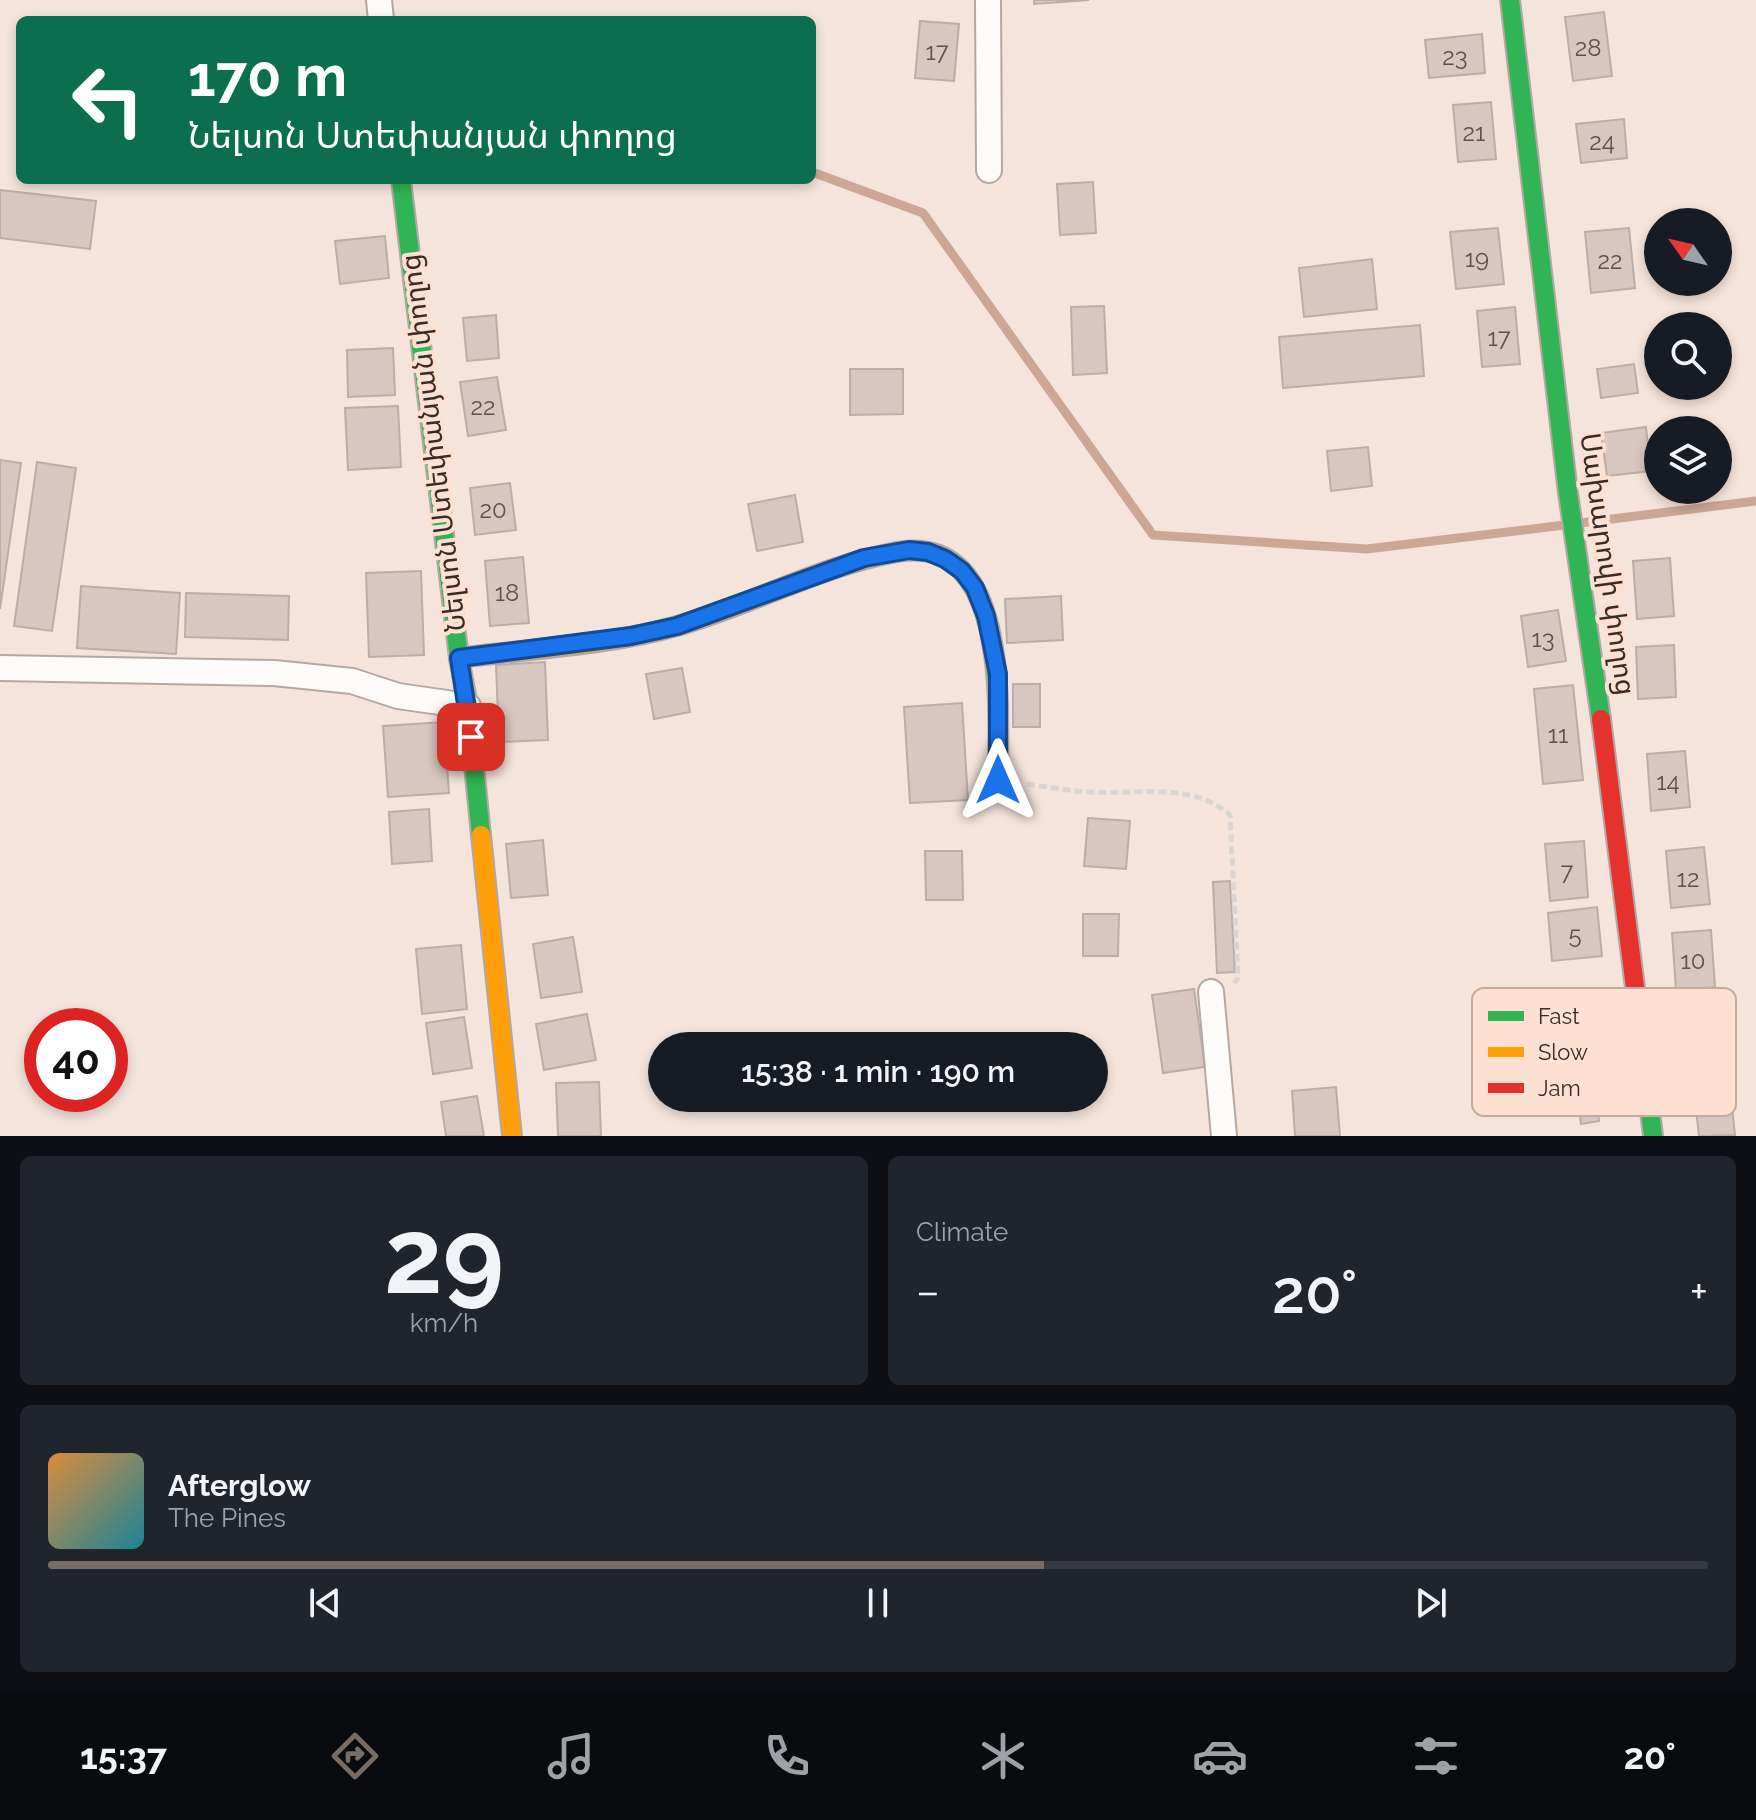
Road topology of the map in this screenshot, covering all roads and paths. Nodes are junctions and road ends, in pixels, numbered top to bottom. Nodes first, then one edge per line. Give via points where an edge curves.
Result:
1 (988, 0) edge
2 (1510, 0) edge
3 (989, 170) dead end
4 (401, 184) edge
5 (459, 658) junction
6 (0, 668) edge
7 (468, 706) junction
8 (998, 780) joint
9 (1635, 988) edge
10 (1211, 992) joint
11 (1651, 1116) edge
12 (512, 1136) edge
13 (1224, 1136) edge
14 (1653, 1136) edge

1 - 3 street
2 - 9 street, Սախարովի փողոց via 1570,509
4 - 5 street, Նելսոն Ստեփանյան փողոց
5 - 7 street, Նելսոն Ստեփանյան փողոց
5 - 8 street via 677,626 864,558 928,552 962,571 986,616 998,674
6 - 7 street via 274,673 352,681 398,696
7 - 12 street, Նելսոն Ստեփանյան փողոց
8 - 10 path via 1090,792 1176,792 1230,815 1238,978 1230,988
10 - 13 street
11 - 14 street, Սախարովի փողոց

